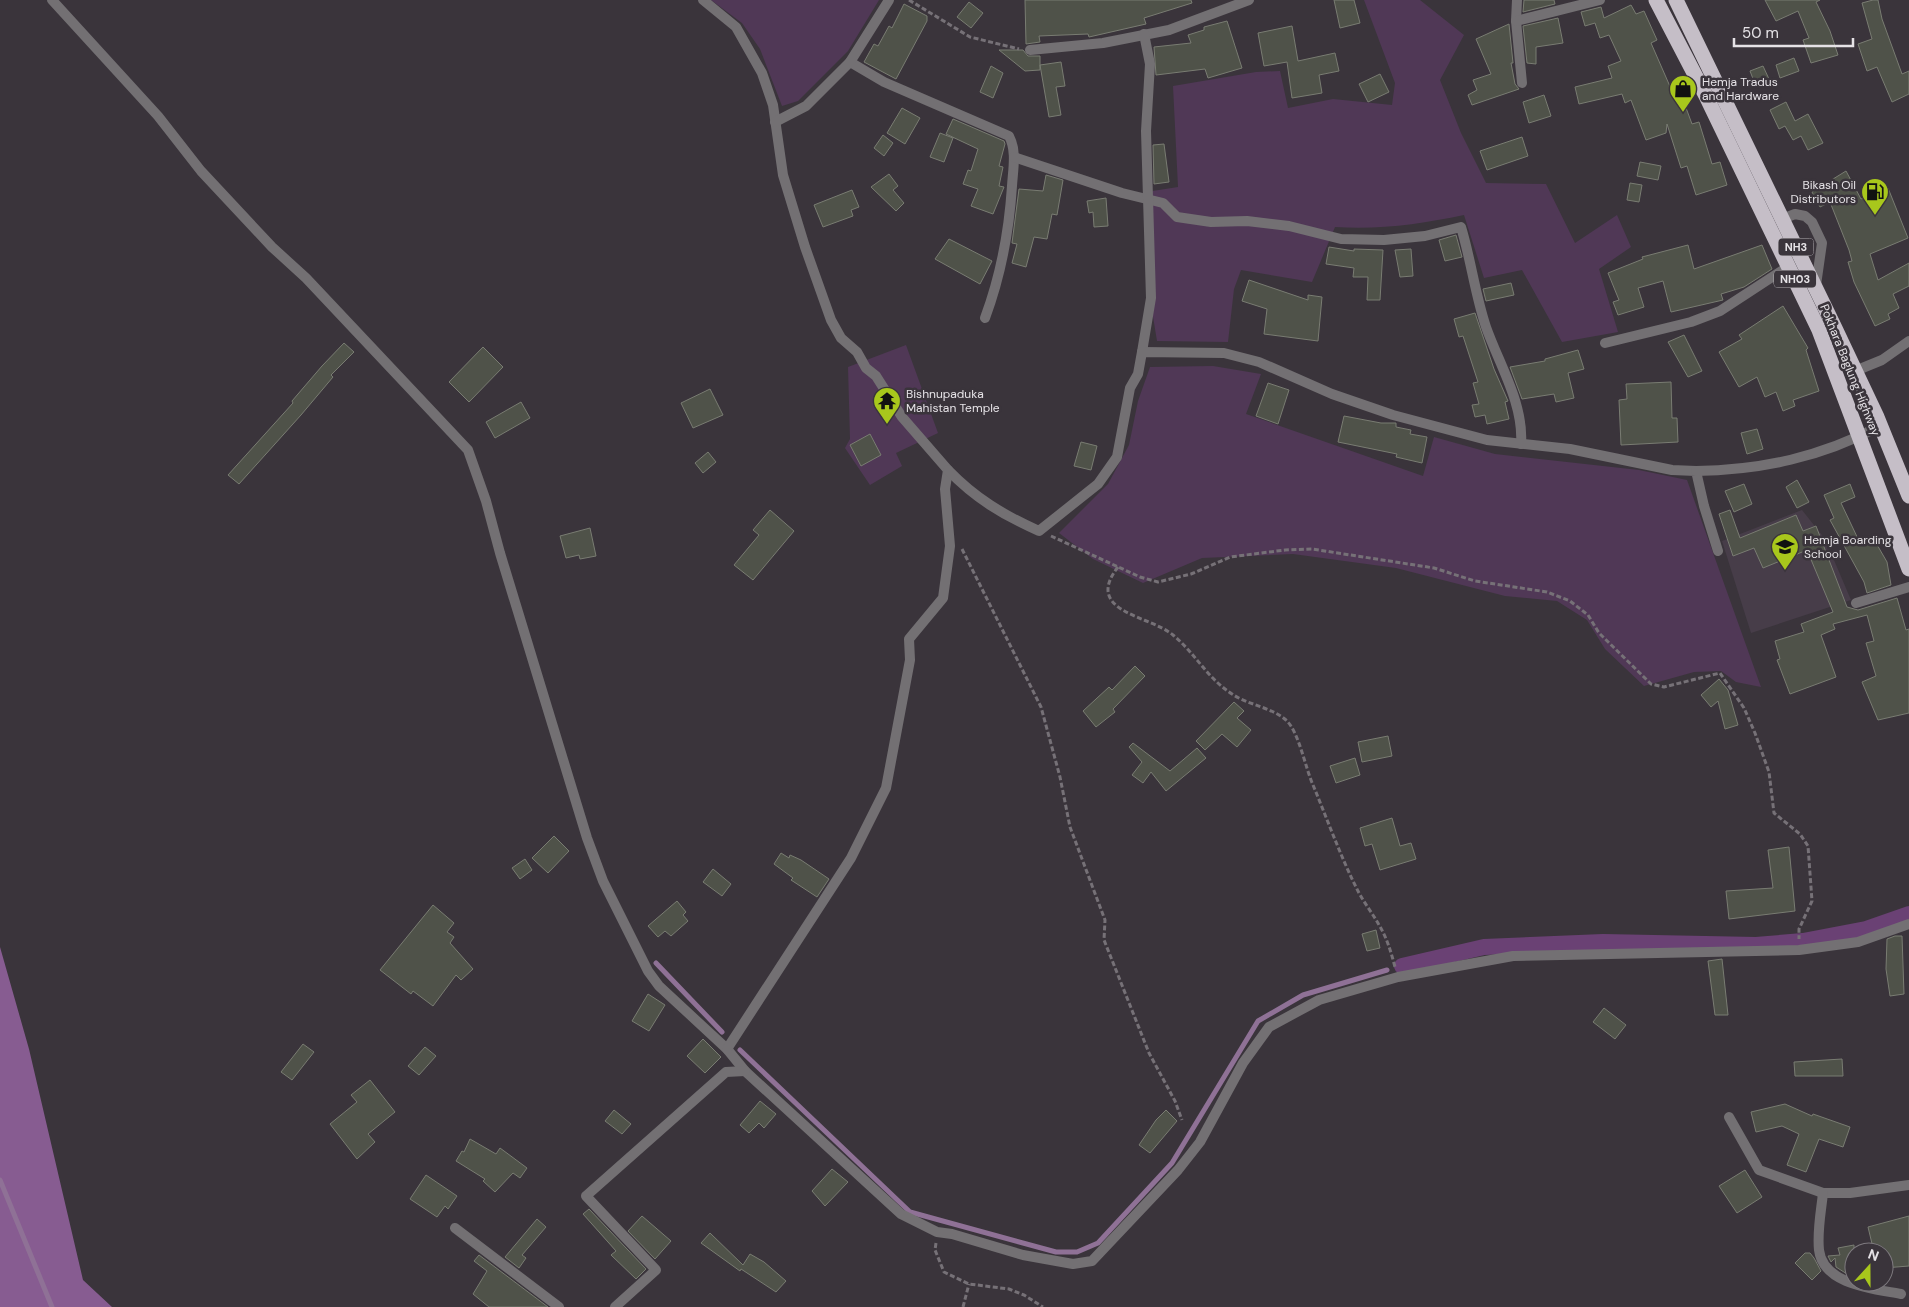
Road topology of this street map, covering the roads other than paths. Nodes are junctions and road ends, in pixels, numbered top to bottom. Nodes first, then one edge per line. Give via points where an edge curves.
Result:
1 (52, 0) edge
2 (703, 0) edge
3 (889, 0) edge
4 (1249, 0) edge
5 (1517, 0) edge
6 (1600, 0) edge
7 (1656, 0) edge
8 (1676, 0) edge
9 (1516, 21) junction
10 (1144, 34) junction
11 (1030, 50) road end
12 (850, 62) junction
13 (1522, 83) dead end
14 (776, 122) junction
15 (1014, 157) junction
16 (1149, 198) junction
17 (1782, 219) junction
18 (1789, 266) junction
19 (1816, 287) junction
20 (985, 318) dead end
21 (1909, 341) edge
22 (1605, 343) dead end
23 (1142, 352) junction
24 (1855, 371) junction
25 (1880, 426) junction
26 (1860, 436) junction
27 (1522, 444) junction
28 (948, 470) junction
29 (1696, 471) junction
30 (1909, 496) edge
31 (1718, 552) dead end
32 (1909, 569) edge
33 (1909, 588) edge
34 (1856, 603) dead end
35 (1909, 924) edge
36 (727, 1049) junction
37 (745, 1071) junction
38 (1729, 1117) dead end
39 (1909, 1185) edge
40 (1823, 1193) junction
41 (456, 1228) dead end
42 (1901, 1294) dead end
43 (559, 1307) edge
44 (615, 1307) edge

1 - 36 street via 158,116 200,171 468,450 603,881 648,971 659,986
2 - 14 street via 736,27 753,55 762,73
3 - 12 street
4 - 10 street via 1169,30
5 - 9 street
6 - 9 street
7 - 18 highway, Pokhara Baglung Highway / NH03
8 - 17 highway, Pokhara Baglung Highway / NH3
9 - 13 street
10 - 11 street via 1103,43
10 - 16 street via 1150,64 1146,131
12 - 14 street via 806,106
12 - 15 street via 884,82 1009,136
14 - 28 street via 783,175 831,320 841,338 876,376 902,417
15 - 16 street via 1122,193
15 - 20 street via 1006,243 997,286
16 - 23 street via 1151,298
16 - 27 street via 1162,203 1177,217 1289,226 1341,239 1384,240 1425,236 1461,227 1486,327 1510,386 1522,428
17 - 19 highway, Pokhara Baglung Highway / NH3
17 - 19 street via 1795,214 1812,222 1822,243
18 - 22 street via 1720,311 1691,322
18 - 26 highway, Pokhara Baglung Highway / NH03 via 1819,330
19 - 24 highway, Pokhara Baglung Highway / NH3
21 - 24 street via 1882,360
23 - 27 street via 1224,353 1259,362 1332,394 1393,415 1487,440
23 - 28 street via 1138,374 1130,388 1117,456 1098,484 1039,531 1006,517 976,496
24 - 25 highway, Pokhara Baglung Highway / NH3
25 - 26 street
25 - 30 highway, Pokhara Baglung Highway / NH3
26 - 29 street via 1825,451 1780,464
26 - 32 highway, Pokhara Baglung Highway / NH03
27 - 29 street via 1672,470
28 - 36 street via 950,546 943,598 909,639 910,660 886,788 851,858
29 - 31 street
33 - 34 street
35 - 37 street via 1858,942 1799,950 1512,956 1398,977 1319,1000 1269,1027 1243,1063 1200,1142 1178,1170 1092,1261 1073,1264 937,1232 901,1214
36 - 37 street
37 - 44 street via 726,1072 586,1196 656,1270
38 - 40 street via 1758,1170
39 - 40 street via 1850,1193
40 - 42 street via 1819,1253 1835,1276 1850,1284
41 - 43 street

